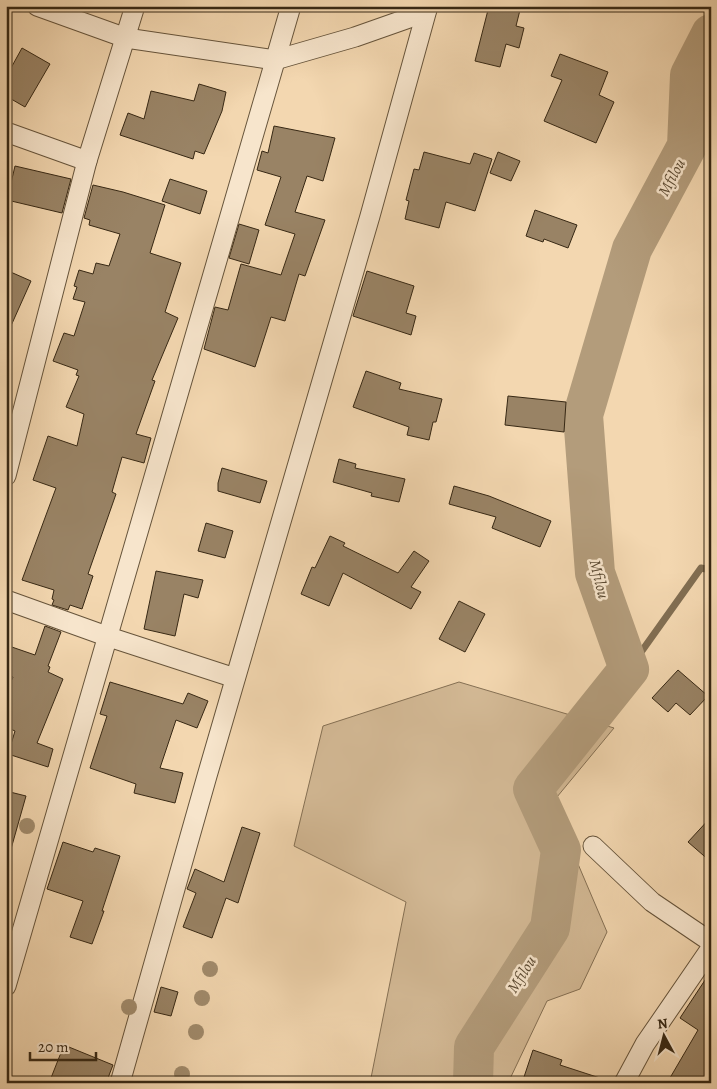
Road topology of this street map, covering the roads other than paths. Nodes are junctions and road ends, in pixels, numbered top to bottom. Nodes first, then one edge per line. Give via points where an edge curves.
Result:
1 (37, 6) edge
2 (135, 6) edge
3 (291, 6) edge
4 (427, 9) edge
5 (126, 38) junction
6 (275, 60) junction
7 (6, 132) edge
8 (87, 161) junction
9 (6, 476) edge
10 (6, 600) edge
11 (109, 637) junction
12 (235, 678) junction
13 (593, 846) dead end
14 (711, 942) edge
15 (711, 948) edge
16 (6, 986) edge
17 (120, 1083) edge
18 (624, 1083) edge

1 - 5 street
2 - 5 street
3 - 6 street
4 - 6 street via 355,36
4 - 12 street
5 - 6 street
5 - 8 street
6 - 11 street
7 - 8 street
8 - 9 street
10 - 11 street
11 - 12 street
11 - 16 street
12 - 17 street
13 - 14 street via 652,902
15 - 18 street via 645,1044

